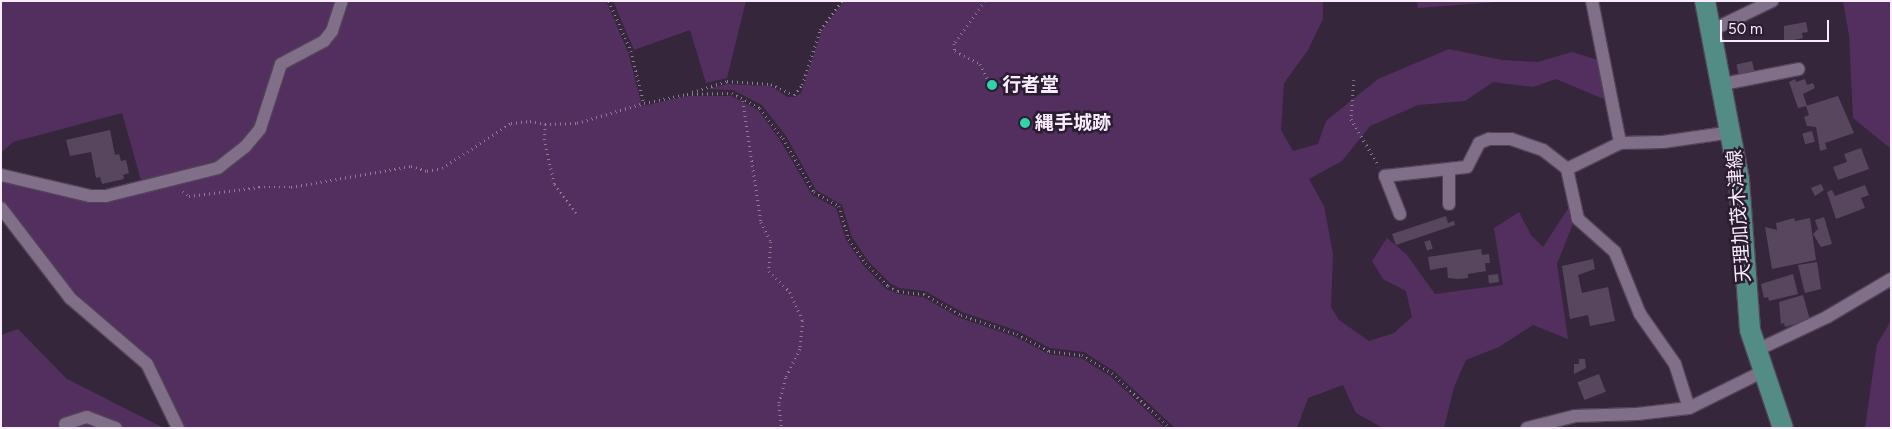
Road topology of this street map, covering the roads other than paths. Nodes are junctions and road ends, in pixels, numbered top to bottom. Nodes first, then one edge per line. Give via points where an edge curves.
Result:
1 (342, 1) edge
2 (1592, 1) edge
3 (1705, 1) edge
4 (1772, 1) edge
5 (1712, 30) junction
6 (1799, 70) dead end
7 (1723, 84) junction
8 (1732, 132) junction
9 (1620, 142) junction
10 (1567, 169) junction
11 (1449, 170) junction
12 (1, 175) edge
13 (1450, 204) dead end
14 (1, 208) edge
15 (1400, 214) dead end
16 (1891, 279) edge
17 (1755, 351) junction
18 (1762, 372) junction
19 (1689, 408) junction
20 (65, 424) dead end
21 (116, 428) edge
22 (178, 428) edge
23 (1528, 428) edge
24 (1783, 428) edge

1 - 12 street via 332,31 324,41 289,57 277,70 266,119 253,139 218,168 123,193 90,196
2 - 9 street
3 - 5 main road, 天理加茂木津線
4 - 5 street
5 - 7 main road, 天理加茂木津線
6 - 7 street
7 - 8 main road, 天理加茂木津線
8 - 9 street via 1663,142
8 - 17 main road, 天理加茂木津線 via 1743,224 1746,309
9 - 10 street
10 - 11 street via 1543,150 1511,139 1489,139 1479,143 1467,167
10 - 19 street via 1578,219 1615,252 1640,314 1675,364
11 - 13 street
11 - 15 street via 1385,176
14 - 22 street via 70,298 147,364
16 - 17 street via 1827,317
17 - 18 main road, 天理加茂木津線
18 - 19 street
18 - 24 main road, 天理加茂木津線
19 - 23 street via 1575,416
20 - 21 street via 87,417

